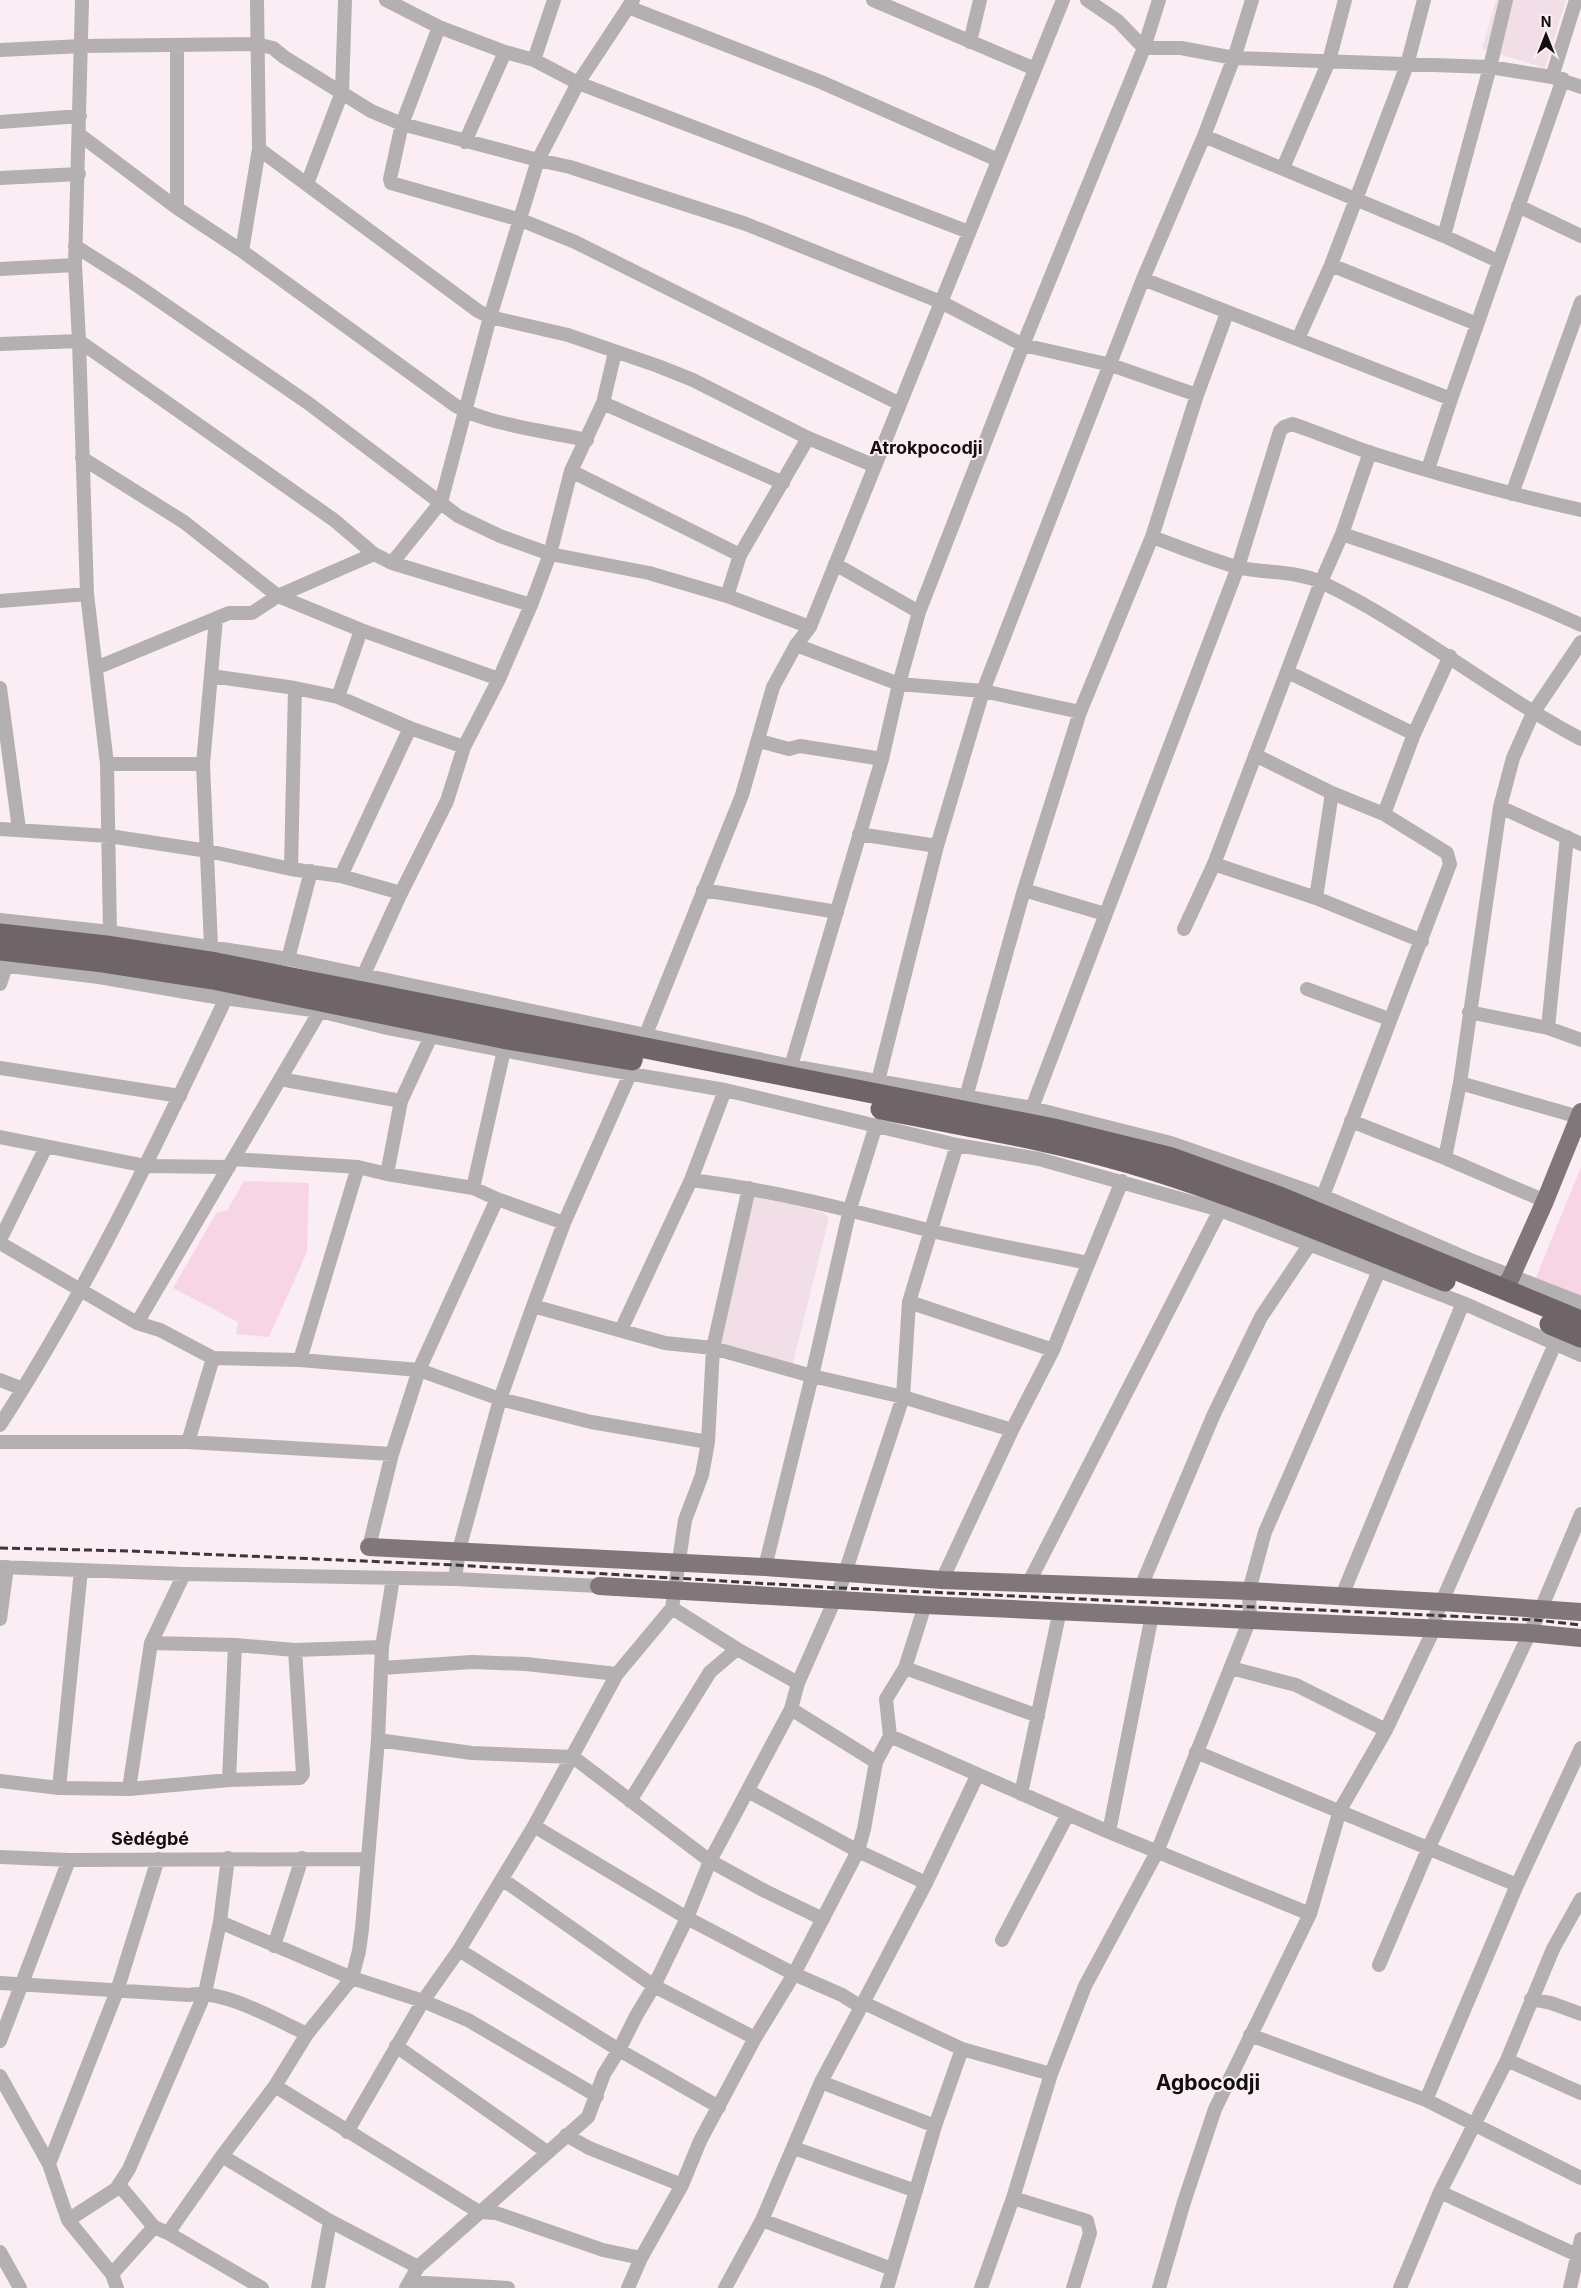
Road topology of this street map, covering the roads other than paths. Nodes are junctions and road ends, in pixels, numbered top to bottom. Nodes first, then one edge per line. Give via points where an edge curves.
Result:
1 (82, 0) edge
2 (257, 0) edge
3 (345, 0) edge
4 (386, 0) edge
5 (554, 0) edge
6 (873, 0) edge
7 (980, 0) edge
8 (1063, 0) edge
9 (1087, 0) edge
10 (1159, 0) edge
11 (1252, 0) edge
12 (1345, 0) edge
13 (1424, 0) edge
14 (1506, 0) edge
15 (1576, 0) edge
16 (630, 4) edge
17 (439, 27) junction
18 (970, 42) junction
19 (256, 44) junction
20 (82, 46) junction
21 (177, 46) junction
22 (1144, 48) junction
23 (0, 50) edge
24 (504, 52) junction
25 (1234, 58) junction
26 (534, 60) junction
27 (1329, 61) junction
28 (1407, 65) junction
29 (1490, 67) junction
30 (1035, 69) junction
31 (1557, 78) junction
32 (578, 83) junction
33 (1581, 86) edge
34 (342, 92) junction
35 (80, 116) junction
36 (0, 122) edge
37 (402, 124) junction
38 (80, 135) junction
39 (1204, 136) junction
40 (466, 142) junction
41 (258, 149) junction
42 (538, 160) junction
43 (998, 160) junction
44 (1283, 168) junction
45 (79, 174) junction
46 (0, 178) edge
47 (307, 184) junction
48 (1354, 200) junction
49 (1518, 206) junction
50 (177, 208) junction
51 (520, 220) junction
52 (969, 232) junction
53 (1444, 236) junction
54 (1581, 236) edge
55 (75, 246) junction
56 (242, 251) junction
57 (1498, 261) junction
58 (75, 265) junction
59 (1331, 265) junction
60 (0, 270) edge
61 (1143, 279) junction
62 (941, 302) junction
63 (1581, 302) edge
64 (1227, 313) junction
65 (490, 317) junction
66 (1477, 324) junction
67 (1577, 329) edge
68 (1298, 340) junction
69 (80, 341) junction
70 (0, 344) edge
71 (1023, 345) junction
72 (615, 352) junction
73 (1111, 365) junction
74 (1197, 395) junction
75 (1450, 398) junction
76 (603, 402) junction
77 (900, 404) junction
78 (465, 411) junction
79 (808, 438) junction
80 (587, 440) junction
81 (1370, 452) junction
82 (82, 458) junction
83 (875, 466) junction
84 (1428, 469) junction
85 (571, 471) junction
86 (783, 483) junction
87 (1512, 494) junction
88 (441, 502) junction
89 (1581, 510) edge
90 (1342, 534) junction
91 (1152, 537) junction
92 (374, 554) junction
93 (550, 554) junction
94 (740, 555) junction
95 (392, 563) junction
96 (835, 564) junction
97 (1238, 567) junction
98 (1321, 582) junction
99 (88, 594) junction
100 (278, 596) junction
101 (727, 596) junction
102 (0, 600) edge
103 (531, 605) junction
104 (919, 612) junction
105 (216, 618) junction
106 (1581, 625) edge
107 (810, 627) junction
108 (361, 630) junction
109 (1581, 642) edge
110 (796, 645) junction
111 (1450, 656) junction
112 (96, 668) junction
113 (1288, 672) junction
114 (211, 676) junction
115 (499, 679) junction
116 (899, 684) junction
117 (0, 688) edge
118 (295, 688) junction
119 (983, 691) junction
120 (338, 697) junction
121 (1080, 712) junction
122 (1533, 713) junction
123 (410, 728) junction
124 (1414, 734) junction
125 (1581, 740) edge
126 (758, 742) junction
127 (464, 747) junction
128 (4, 752) edge
129 (1255, 755) junction
130 (882, 760) junction
131 (107, 764) junction
132 (204, 764) junction
133 (1332, 792) junction
134 (1500, 807) junction
135 (1384, 814) junction
136 (0, 829) edge
137 (19, 829) junction
138 (859, 834) junction
139 (109, 836) junction
140 (1567, 837) junction
141 (1581, 844) edge
142 (937, 846) junction
143 (208, 851) junction
144 (1214, 864) junction
145 (291, 869) junction
146 (311, 871) junction
147 (341, 876) junction
148 (703, 890) junction
149 (1024, 890) junction
150 (400, 893) junction
151 (1316, 898) junction
152 (837, 912) junction
153 (1106, 914) junction
154 (0, 920) edge
155 (1184, 930) dead end
156 (110, 932) junction
157 (0, 934) edge
158 (1422, 941) junction
159 (211, 946) junction
160 (288, 959) junction
161 (2, 960) edge
162 (363, 976) junction
163 (0, 984) edge
164 (1306, 989) dead end
165 (226, 998) junction
166 (320, 1011) junction
167 (1469, 1012) junction
168 (1389, 1019) junction
169 (1548, 1028) junction
170 (431, 1036) junction
171 (1581, 1040) edge
172 (504, 1050) junction
173 (637, 1054) junction
174 (791, 1066) junction
175 (0, 1068) edge
176 (280, 1079) junction
177 (878, 1081) junction
178 (1460, 1083) junction
179 (725, 1090) junction
180 (180, 1096) junction
181 (966, 1097) junction
182 (401, 1101) junction
183 (1032, 1108) junction
184 (1580, 1114) edge
185 (1351, 1121) junction
186 (876, 1125) junction
187 (0, 1137) edge
188 (957, 1145) junction
189 (46, 1147) junction
190 (1445, 1158) junction
191 (231, 1163) junction
192 (146, 1166) junction
193 (358, 1167) junction
194 (387, 1174) junction
195 (691, 1180) junction
196 (1122, 1181) junction
197 (474, 1188) junction
198 (750, 1188) junction
199 (1322, 1196) junction
200 (496, 1199) junction
201 (1545, 1201) junction
202 (850, 1209) junction
203 (1220, 1210) junction
204 (564, 1223) junction
205 (930, 1230) junction
206 (0, 1242) edge
207 (1310, 1244) junction
208 (1088, 1263) junction
209 (1380, 1271) junction
210 (1507, 1283) junction
211 (81, 1291) junction
212 (909, 1302) junction
213 (1463, 1303) junction
214 (1581, 1303) edge
215 (533, 1306) junction
216 (1581, 1321) edge
217 (137, 1323) junction
218 (621, 1330) junction
219 (1581, 1337) edge
220 (1555, 1344) junction
221 (713, 1348) junction
222 (1053, 1350) junction
223 (1581, 1355) edge
224 (213, 1358) junction
225 (300, 1360) junction
226 (419, 1370) junction
227 (812, 1376) junction
228 (0, 1380) edge
229 (23, 1388) junction
230 (903, 1397) junction
231 (500, 1399) junction
232 (0, 1425) edge
233 (1012, 1430) junction
234 (0, 1442) edge
235 (188, 1442) junction
236 (708, 1442) junction
237 (392, 1454) junction
238 (1581, 1514) edge
239 (369, 1546) joint
240 (459, 1550) junction
241 (679, 1563) junction
242 (3, 1567) edge
243 (764, 1567) junction
244 (81, 1570) junction
245 (844, 1572) junction
246 (184, 1574) junction
247 (393, 1578) junction
248 (455, 1579) junction
249 (942, 1580) junction
250 (1028, 1584) junction
251 (599, 1586) joint
252 (1140, 1588) junction
253 (674, 1590) junction
254 (1250, 1591) junction
255 (1341, 1598) junction
256 (835, 1600) junction
257 (1442, 1602) junction
258 (925, 1605) junction
259 (672, 1608) junction
260 (1541, 1609) junction
261 (1060, 1610) junction
262 (1581, 1612) edge
263 (1152, 1615) junction
264 (1250, 1619) junction
265 (0, 1620) edge
266 (1434, 1629) junction
267 (1529, 1633) junction
268 (1581, 1638) edge
269 (151, 1643) junction
270 (235, 1645) junction
271 (382, 1647) junction
272 (737, 1649) junction
273 (295, 1650) junction
274 (382, 1668) junction
275 (904, 1668) junction
276 (1231, 1668) junction
277 (617, 1674) junction
278 (798, 1683) junction
279 (790, 1709) junction
280 (1038, 1716) junction
281 (1386, 1730) junction
282 (890, 1736) junction
283 (378, 1740) junction
284 (1581, 1748) edge
285 (1196, 1752) junction
286 (573, 1757) junction
287 (876, 1762) junction
288 (977, 1776) junction
289 (0, 1780) edge
290 (229, 1780) junction
291 (59, 1788) junction
292 (129, 1789) junction
293 (748, 1790) junction
294 (1021, 1794) junction
295 (630, 1801) junction
296 (1340, 1810) junction
297 (1068, 1814) junction
298 (534, 1826) junction
299 (1109, 1832) junction
300 (1429, 1847) junction
301 (858, 1851) junction
302 (1157, 1852) junction
303 (0, 1857) edge
304 (228, 1858) junction
305 (302, 1858) junction
306 (158, 1859) junction
307 (368, 1859) junction
308 (69, 1860) junction
309 (710, 1862) junction
310 (502, 1879) junction
311 (926, 1883) junction
312 (1517, 1885) junction
313 (1581, 1899) edge
314 (1310, 1914) junction
315 (687, 1918) junction
316 (823, 1919) junction
317 (220, 1922) junction
318 (1002, 1940) dead end
319 (274, 1946) junction
320 (459, 1950) junction
321 (1380, 1964) dead end
322 (794, 1974) junction
323 (352, 1978) junction
324 (0, 1983) edge
325 (22, 1985) junction
326 (654, 1986) junction
327 (117, 1990) junction
328 (205, 1993) junction
329 (1531, 1999) junction
330 (423, 2001) junction
331 (862, 2005) junction
332 (1581, 2014) edge
333 (307, 2034) junction
334 (1250, 2035) junction
335 (756, 2038) junction
336 (0, 2041) edge
337 (396, 2046) junction
338 (962, 2049) junction
339 (620, 2050) junction
340 (1507, 2060) junction
341 (1051, 2074) junction
342 (821, 2082) junction
343 (2, 2084) edge
344 (275, 2086) junction
345 (1581, 2093) edge
346 (597, 2096) junction
347 (1426, 2100) junction
348 (719, 2107) junction
349 (1474, 2124) junction
350 (935, 2126) junction
351 (347, 2132) junction
352 (566, 2135) junction
353 (794, 2148) junction
354 (547, 2152) junction
355 (222, 2156) junction
356 (49, 2164) junction
357 (1581, 2178) edge
358 (682, 2185) junction
359 (120, 2186) junction
360 (916, 2191) junction
361 (1440, 2192) junction
362 (1013, 2198) junction
363 (480, 2212) junction
364 (68, 2220) junction
365 (762, 2220) junction
366 (330, 2221) junction
367 (154, 2227) junction
368 (168, 2233) junction
369 (1581, 2239) edge
370 (0, 2252) edge
371 (1577, 2255) junction
372 (641, 2258) junction
373 (418, 2267) junction
374 (892, 2269) junction
375 (112, 2274) junction
376 (408, 2285) edge
377 (20, 2288) edge
378 (117, 2288) edge
379 (262, 2288) edge
380 (318, 2288) edge
381 (508, 2288) edge
382 (628, 2288) edge
383 (725, 2288) edge
384 (886, 2288) edge
385 (981, 2288) edge
386 (1073, 2288) edge
387 (1159, 2288) edge
388 (1400, 2288) edge
389 (1570, 2288) edge

1 - 20 street
2 - 19 street
3 - 34 street
4 - 17 street
5 - 26 street
6 - 18 street
7 - 18 street
8 - 30 street
9 - 22 street via 1118,21
10 - 22 street
11 - 25 street
12 - 27 street
13 - 28 street
14 - 29 street
15 - 31 street
16 - 32 street
16 - 43 street via 821,82
17 - 24 street
17 - 37 street
18 - 30 street
19 - 21 street
19 - 34 street via 273,48
19 - 41 street
20 - 21 street
20 - 23 street
20 - 35 street
21 - 50 street
22 - 25 street via 1181,48
22 - 71 street
24 - 26 street
24 - 40 street
25 - 27 street
25 - 39 street
26 - 32 street
27 - 28 street
27 - 44 street
28 - 29 street
28 - 48 street
29 - 31 street
29 - 53 street
30 - 43 street
31 - 33 street
31 - 49 street
32 - 42 street
32 - 52 street
34 - 37 street via 370,111
34 - 47 street
35 - 36 street
35 - 38 street
37 - 40 street
37 - 51 street via 391,183
38 - 45 street
38 - 50 street
39 - 44 street
39 - 61 street
40 - 42 street
41 - 47 street
41 - 56 street
42 - 51 street
42 - 62 street via 570,167 746,224
43 - 52 street
44 - 48 street
45 - 46 street
45 - 55 street
47 - 65 street via 456,297
48 - 53 street
48 - 59 street
49 - 54 street
49 - 57 street
50 - 56 street
51 - 65 street
51 - 77 street via 651,278
52 - 62 street
53 - 57 street
55 - 58 street
55 - 88 street via 301,398
56 - 78 street
57 - 66 street
58 - 60 street
58 - 69 street
59 - 66 street
59 - 68 street
61 - 64 street
61 - 73 street
62 - 71 street
62 - 77 street
63 - 67 street
64 - 68 street
64 - 74 street
65 - 72 street via 568,335
65 - 78 street
66 - 75 street
67 - 87 street
68 - 75 street
69 - 70 street
69 - 82 street
69 - 92 street via 334,520
71 - 73 street
71 - 104 street
72 - 76 street
72 - 79 street via 693,380
73 - 74 street
73 - 119 street
74 - 91 street
75 - 84 street
76 - 80 street
76 - 86 street
77 - 83 street
78 - 80 street
78 - 88 street
79 - 83 street
79 - 86 street
80 - 85 street
81 - 84 street
81 - 90 street
81 - 97 street via 1292,424 1284,427 1280,431
82 - 99 street
82 - 100 street via 184,522
83 - 96 street
84 - 87 street
85 - 93 street
85 - 94 street
86 - 94 street
87 - 89 street
88 - 93 street via 480,528
88 - 95 street
90 - 98 street
90 - 106 street via 1440,566
91 - 97 street
91 - 121 street
92 - 95 street
92 - 100 street
93 - 101 street via 649,573
93 - 103 street
94 - 101 street
95 - 103 street
96 - 104 street
96 - 107 street
97 - 98 street via 1302,575
97 - 153 street
98 - 111 street
98 - 113 street
99 - 102 street
99 - 112 street
100 - 105 street via 252,613 229,613
100 - 108 street
101 - 107 street
103 - 115 street
104 - 116 street
105 - 112 street
105 - 114 street
107 - 110 street
108 - 115 street
108 - 120 street
109 - 122 street
110 - 116 street
110 - 126 street via 773,687
111 - 122 street
111 - 124 street
112 - 131 street
113 - 124 street
113 - 129 street
114 - 118 street
114 - 132 street
115 - 127 street
116 - 119 street
116 - 130 street
117 - 128 street
118 - 120 street
118 - 145 street
119 - 121 street
119 - 142 street
120 - 123 street
121 - 149 street
122 - 125 street
122 - 134 street via 1514,758
123 - 127 street
123 - 147 street
124 - 135 street
126 - 130 street via 789,750 800,746
126 - 148 street via 742,795
127 - 150 street via 447,801
128 - 137 street
129 - 133 street
129 - 144 street
130 - 138 street
131 - 132 street
131 - 139 street
132 - 143 street
133 - 135 street
133 - 151 street
134 - 140 street
134 - 167 street
135 - 158 street via 1447,853 1449,858 1450,864
136 - 137 street
137 - 139 street
138 - 142 street
138 - 152 street
139 - 143 street
139 - 156 street
140 - 141 street
140 - 169 street
142 - 177 street
143 - 145 street
143 - 159 street
144 - 151 street
144 - 155 street
145 - 146 street
146 - 147 street
146 - 160 street
147 - 150 street
148 - 152 street
148 - 173 street
149 - 153 street
149 - 181 street
150 - 162 street
151 - 158 street
152 - 174 street
153 - 183 street
154 - 156 street
156 - 159 street
157 - 173 highway via 106,946 226,965
158 - 168 street
159 - 160 street
160 - 162 street
161 - 163 street
161 - 165 street
161 - 173 highway via 103,962 214,979 507,1039
162 - 173 street
164 - 168 street
165 - 166 street
165 - 180 street
166 - 170 street
166 - 176 street
167 - 169 street
167 - 178 street
168 - 185 street
169 - 171 street
170 - 172 street
170 - 182 street
172 - 173 street
172 - 197 street
173 - 174 street
173 - 179 street
173 - 204 street
173 - 210 highway via 1054,1129 1141,1149 1277,1196
173 - 219 highway via 1134,1165 1268,1211
174 - 177 street
175 - 180 street
176 - 182 street
176 - 191 street
177 - 181 street
178 - 184 street
178 - 190 street
179 - 186 street
179 - 195 street
180 - 192 street
181 - 183 street
182 - 194 street
183 - 199 street via 1170,1143
184 - 201 main road
185 - 190 street
185 - 199 street
186 - 188 street
186 - 202 street
187 - 189 street
188 - 196 street via 1039,1159
188 - 205 street
189 - 192 street
189 - 206 street
190 - 201 street
191 - 192 street
191 - 193 street
191 - 217 street
192 - 211 street
193 - 194 street
193 - 225 street
194 - 197 street
195 - 198 street
195 - 218 street
196 - 203 street
196 - 208 street
197 - 200 street
198 - 202 street
198 - 221 street
199 - 210 street
200 - 204 street
200 - 226 street
201 - 210 main road
202 - 205 street
202 - 227 street
203 - 207 street
203 - 250 street
204 - 215 street
205 - 208 street
205 - 212 street
206 - 211 street
207 - 209 street
207 - 252 street via 1261,1317 1214,1414
208 - 222 street
209 - 213 street
209 - 254 street via 1273,1512
210 - 214 street
210 - 216 highway
211 - 217 street
211 - 229 street
212 - 222 street
212 - 230 street
213 - 220 street
213 - 255 street
215 - 218 street
215 - 231 street
217 - 224 street via 160,1330
218 - 221 street via 665,1343
220 - 223 street
220 - 257 street
221 - 227 street
221 - 236 street
222 - 233 street
224 - 225 street
224 - 235 street
225 - 226 street
226 - 231 street
226 - 237 street
227 - 230 street
227 - 243 street
228 - 229 street
229 - 232 street
230 - 233 street
230 - 245 street
231 - 236 street via 592,1422
231 - 240 street
233 - 249 street
234 - 235 street
235 - 237 street
236 - 241 street via 702,1476 685,1520
237 - 239 street
238 - 260 street
239 - 240 main road
240 - 241 main road
240 - 248 street
241 - 243 main road
241 - 253 street
242 - 244 street
242 - 265 street
243 - 245 main road
244 - 246 street
244 - 291 street
245 - 249 main road
245 - 256 street
246 - 247 street
246 - 269 street
247 - 248 street
247 - 271 street
248 - 251 street
249 - 250 main road
250 - 252 main road
251 - 253 main road
252 - 254 main road
253 - 256 main road
253 - 259 street
254 - 255 main road
254 - 264 street
255 - 257 main road
256 - 258 main road
256 - 278 street
257 - 260 main road
257 - 266 street
258 - 261 main road
258 - 275 street
259 - 272 street
259 - 277 street
260 - 262 main road
260 - 267 street
261 - 263 main road
261 - 280 street
263 - 264 main road
263 - 299 street
264 - 266 main road
264 - 276 street
266 - 267 main road
266 - 281 street
267 - 268 main road
267 - 300 street
269 - 270 street
269 - 292 street
270 - 273 street
270 - 290 street
271 - 273 street
271 - 274 street
272 - 278 street
272 - 295 street via 710,1672
273 - 290 street via 303,1774 297,1778
274 - 277 street via 472,1662
274 - 283 street
275 - 280 street
275 - 282 street via 886,1699
276 - 281 street via 1296,1686
276 - 285 street
277 - 286 street
278 - 279 street
279 - 287 street
279 - 293 street
280 - 294 street
281 - 296 street
282 - 287 street
282 - 288 street
283 - 286 street via 472,1752
283 - 307 street
284 - 312 street
285 - 296 street
285 - 302 street
286 - 295 street
286 - 298 street
287 - 301 street
288 - 294 street
288 - 311 street
289 - 291 street
290 - 292 street
291 - 292 street
293 - 301 street
293 - 309 street
294 - 297 street
295 - 309 street
296 - 300 street
296 - 314 street
297 - 299 street
297 - 318 street
298 - 310 street
298 - 315 street
299 - 302 street
300 - 312 street
300 - 321 street
301 - 311 street
301 - 316 street
302 - 314 street
302 - 341 street via 1085,1986
303 - 308 street
304 - 305 street
304 - 306 street
304 - 317 street
305 - 307 street
305 - 319 street
306 - 308 street
306 - 327 street
307 - 323 street via 359,1950
308 - 325 street
309 - 315 street
309 - 316 street
310 - 320 street
310 - 326 street
311 - 331 street
312 - 347 street
313 - 329 street via 1553,1949
314 - 334 street
315 - 322 street
315 - 326 street
316 - 322 street
317 - 319 street
317 - 328 street
319 - 323 street
320 - 330 street
320 - 339 street
322 - 331 street
322 - 335 street
323 - 330 street
323 - 333 street
324 - 325 street
325 - 327 street
325 - 336 street
326 - 335 street
326 - 339 street
327 - 328 street via 189,1995
327 - 356 street
328 - 333 street via 230,1999
328 - 359 street
329 - 332 street
329 - 340 street
330 - 337 street
330 - 346 street via 468,2020
331 - 338 street
331 - 342 street
333 - 344 street
334 - 347 street
334 - 387 street via 1215,2110
335 - 348 street
337 - 351 street
337 - 354 street
338 - 341 street
338 - 350 street
339 - 346 street via 604,2074
339 - 348 street
340 - 345 street
340 - 349 street
341 - 362 street
342 - 350 street
342 - 353 street
343 - 356 street
344 - 351 street
344 - 355 street
346 - 352 street via 588,2117
347 - 349 street
348 - 358 street via 700,2140
349 - 357 street
349 - 361 street
350 - 360 street
351 - 363 street
352 - 354 street
352 - 358 street via 589,2148
353 - 360 street
353 - 365 street
354 - 363 street
355 - 366 street
355 - 368 street
356 - 364 street
358 - 372 street
359 - 364 street
359 - 367 street
360 - 374 street
361 - 371 street
361 - 388 street
362 - 385 street
362 - 386 street via 1087,2221 1090,2233
363 - 372 street via 496,2213 603,2250
363 - 373 street
364 - 375 street
365 - 374 street
365 - 383 street
366 - 373 street
366 - 380 street
367 - 368 street
367 - 375 street
368 - 379 street
369 - 371 street
370 - 377 street
371 - 389 street
372 - 382 street
373 - 376 street
374 - 384 street
375 - 378 street
376 - 381 street

